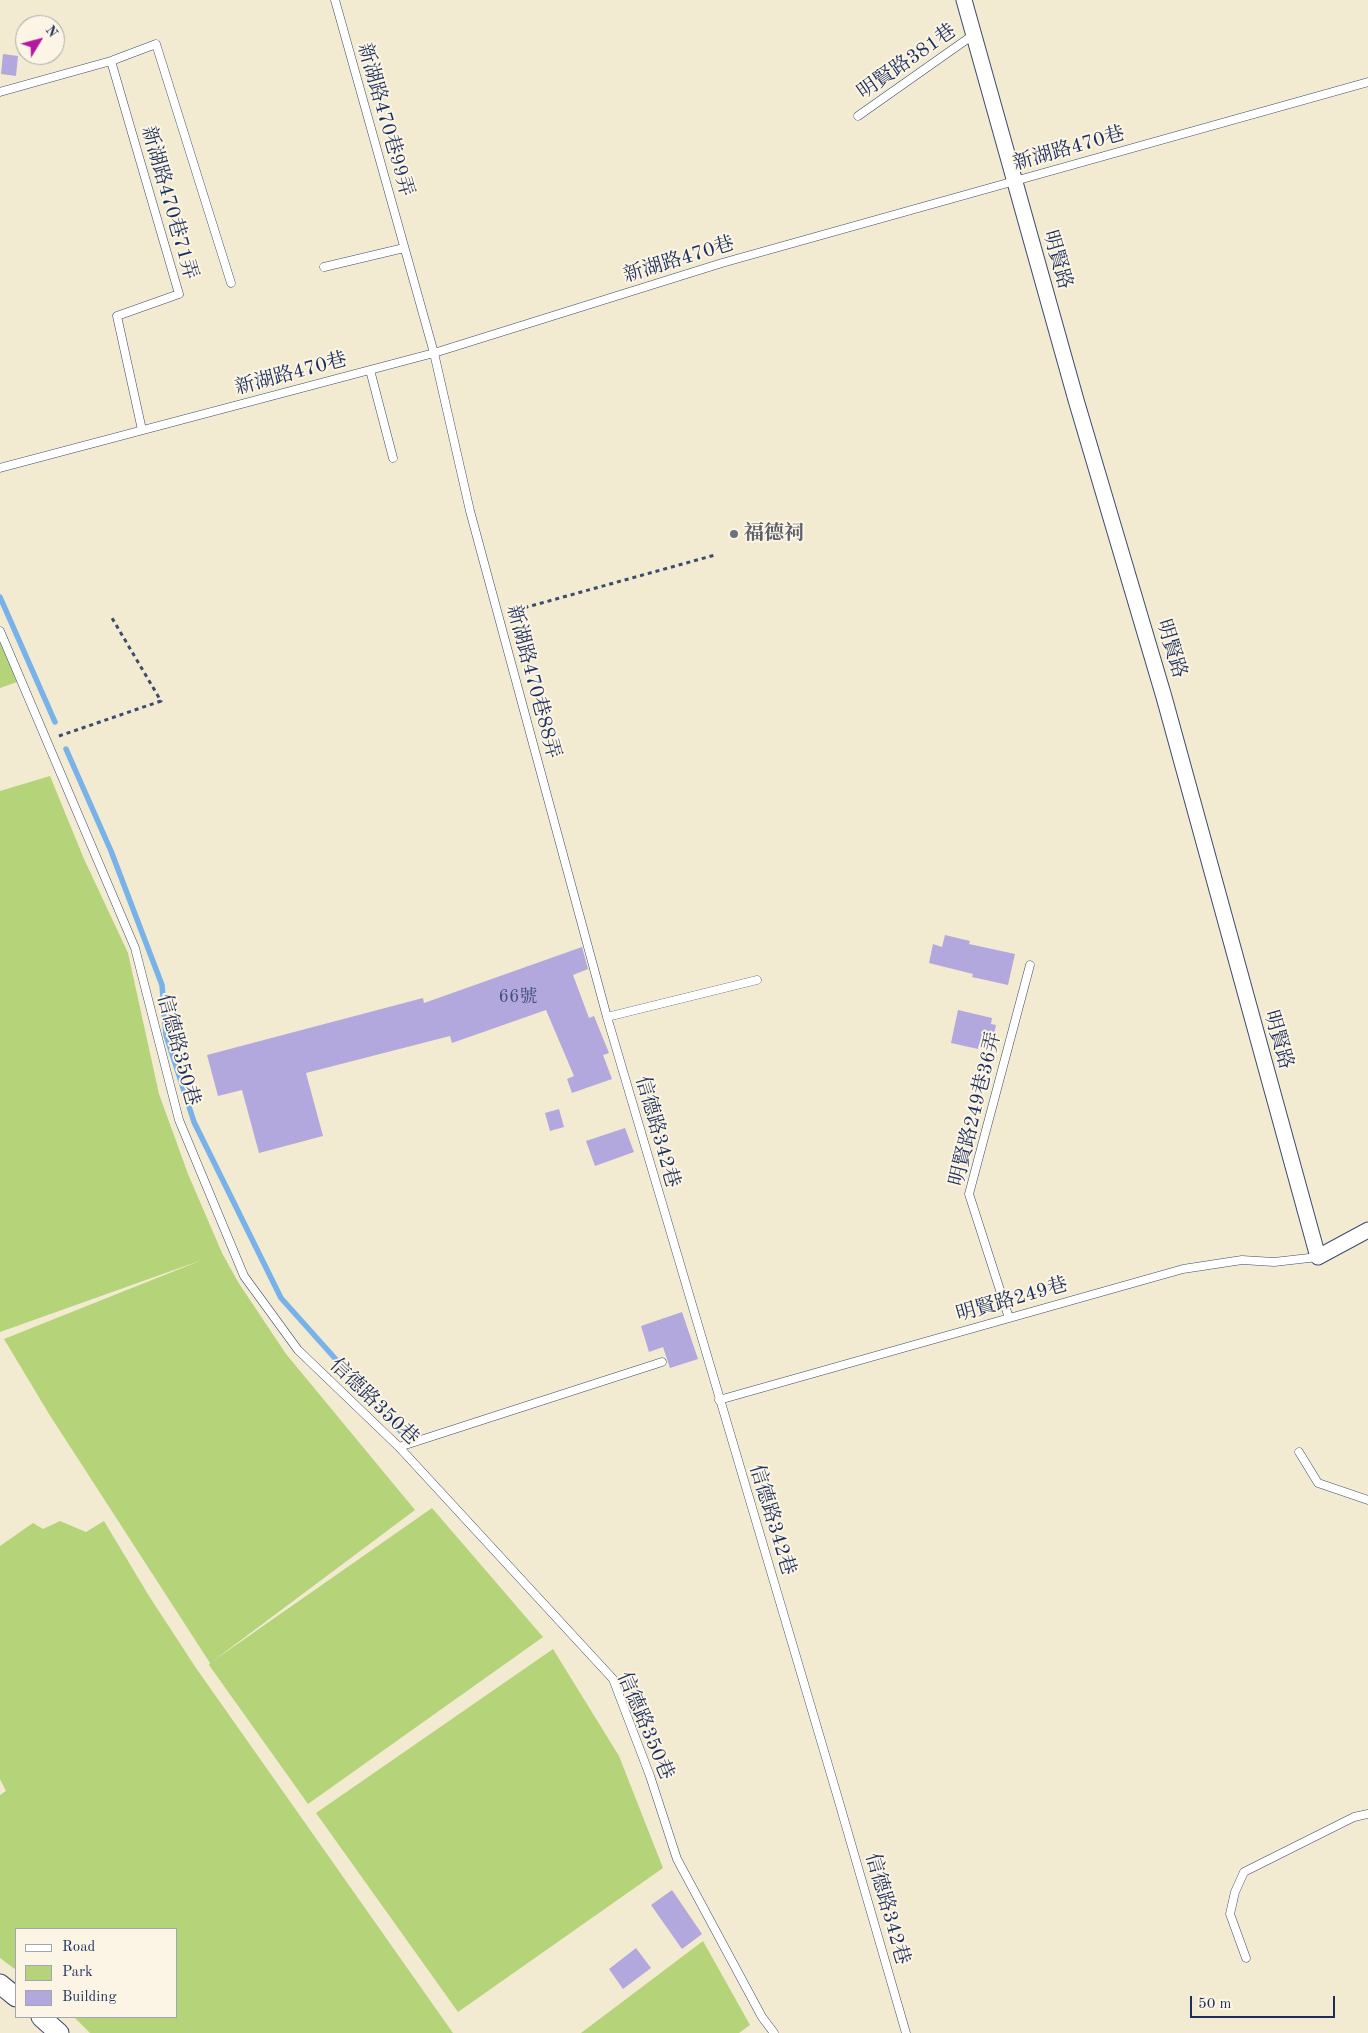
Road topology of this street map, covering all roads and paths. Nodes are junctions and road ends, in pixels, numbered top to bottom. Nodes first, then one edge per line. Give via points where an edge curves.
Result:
1 (335, 0) edge
2 (964, 0) edge
3 (974, 35) junction
4 (111, 61) junction
5 (1368, 82) edge
6 (0, 92) edge
7 (858, 116) dead end
8 (1014, 181) junction
9 (404, 248) junction
10 (324, 267) dead end
11 (231, 283) dead end
12 (434, 353) junction
13 (370, 370) junction
14 (142, 430) junction
15 (393, 458) dead end
16 (0, 468) edge
17 (715, 555) dead end
18 (498, 615) junction
19 (112, 618) dead end
20 (0, 631) edge
21 (45, 741) junction
22 (1030, 965) dead end
23 (756, 980) dead end
24 (607, 1017) junction
25 (1368, 1230) edge
26 (1318, 1257) junction
27 (1010, 1318) junction
28 (662, 1362) dead end
29 (719, 1400) junction
30 (399, 1447) junction
31 (1299, 1452) dead end
32 (1368, 1500) edge
33 (1368, 1814) edge
34 (1246, 1958) dead end
35 (0, 1984) edge
36 (15, 1996) edge
37 (43, 2018) edge
38 (59, 2033) edge
39 (774, 2033) edge
40 (906, 2033) edge

1 - 9 lane, 新湖路470巷99弄
2 - 3 street, 明賢路
3 - 7 lane, 明賢路381巷
3 - 8 street, 明賢路
4 - 6 lane, 新湖路470巷71弄
4 - 11 lane, 新湖路470巷71弄 via 156,44
4 - 14 lane, 新湖路470巷71弄 via 179,294 117,316
5 - 8 lane, 新湖路470巷
8 - 12 lane, 新湖路470巷 via 722,263
8 - 26 street, 明賢路 via 1164,697
9 - 10 lane
9 - 12 lane, 新湖路470巷99弄
12 - 13 lane, 新湖路470巷
12 - 18 lane, 新湖路470巷88弄 via 470,512
13 - 14 lane, 新湖路470巷
13 - 15 lane
14 - 16 lane, 新湖路470巷
17 - 18 path
18 - 24 lane, 新湖路470巷88弄
19 - 21 path via 161,701
20 - 21 lane, 信德路350巷
21 - 30 lane, 信德路350巷 via 135,948 179,1120 244,1276 298,1350
22 - 27 lane, 明賢路249巷36弄 via 969,1194
23 - 24 lane
24 - 29 lane, 信德路342巷
25 - 26 street
26 - 27 lane, 明賢路249巷 via 1274,1262 1242,1260 1183,1269
27 - 29 lane, 明賢路249巷
28 - 30 lane
29 - 40 lane, 信德路342巷
30 - 39 lane, 信德路350巷 via 612,1679 650,1776 677,1859 762,2017
31 - 32 lane via 1318,1484
33 - 34 lane via 1244,1872 1230,1914
35 - 36 street
37 - 38 street

